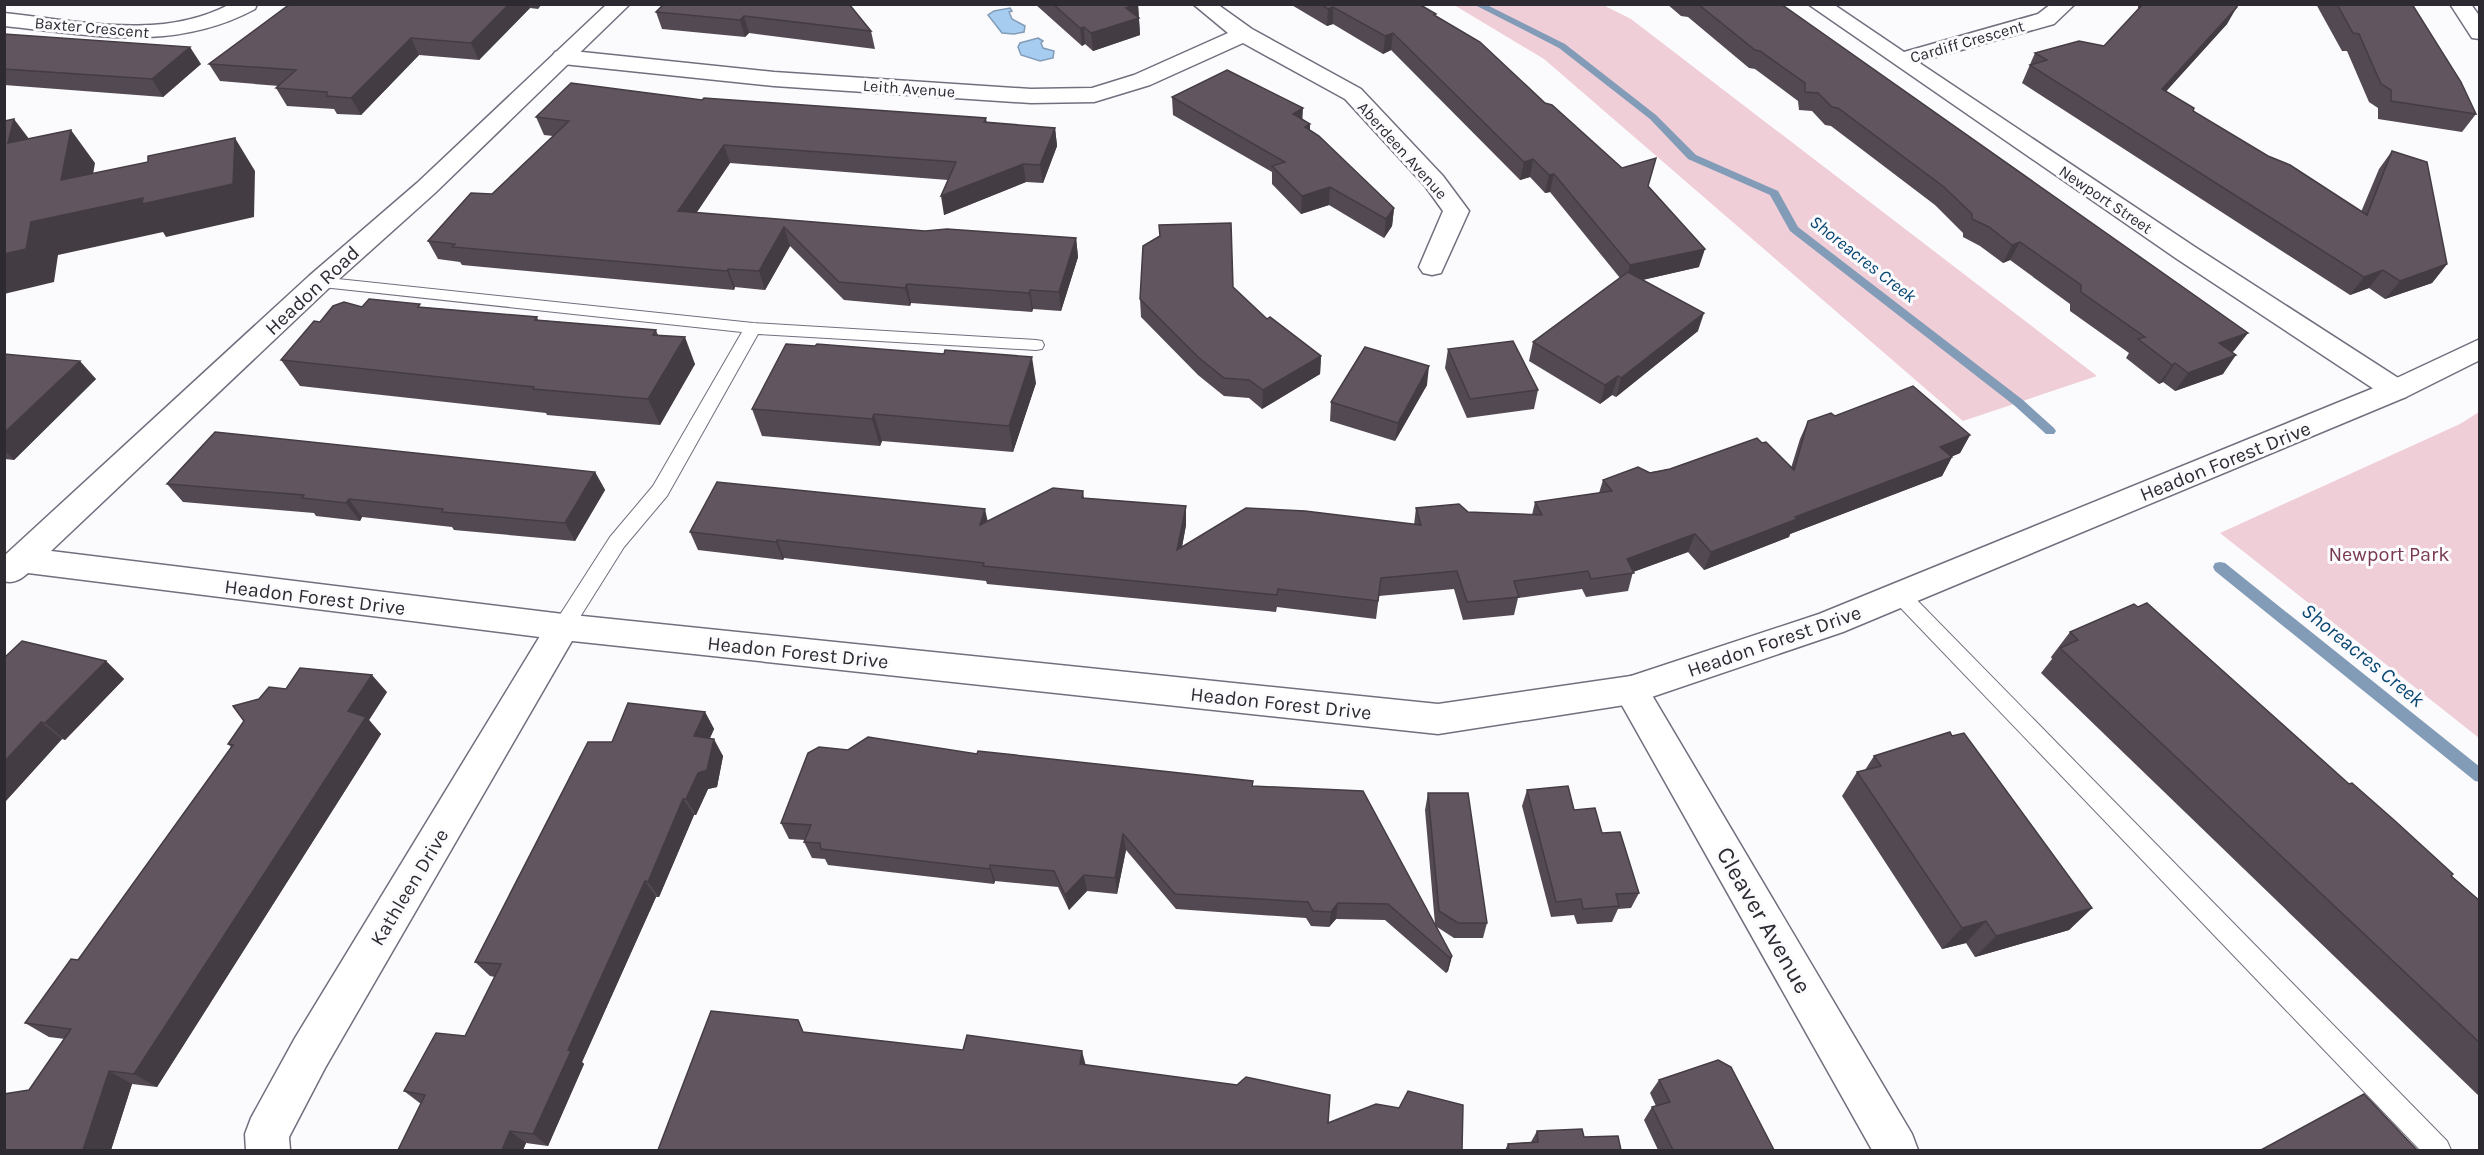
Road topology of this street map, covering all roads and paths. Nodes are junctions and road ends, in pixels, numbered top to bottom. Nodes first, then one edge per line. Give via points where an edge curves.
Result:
1 (246, 4) edge
2 (620, 4) edge
3 (1203, 4) edge
4 (1818, 4) edge
5 (2066, 4) edge
6 (2460, 4) edge
7 (4, 19) edge
8 (2480, 33) edge
9 (1244, 34) junction
10 (563, 57) junction
11 (1900, 60) junction
12 (1432, 267) dead end
13 (319, 282) junction
14 (753, 328) junction
15 (1036, 345) dead end
16 (2480, 348) edge
17 (2396, 390) junction
18 (13, 568) edge
19 (1900, 595) junction
20 (563, 627) junction
21 (1631, 690) junction
22 (268, 1150) edge
23 (1896, 1150) edge
24 (2438, 1150) edge

1 - 7 street, Baxter Crescent via 196,27 152,33
2 - 10 street, Headon Road
3 - 9 street, Aberdeen Avenue
4 - 11 street, Newport Street
5 - 11 street, Cardiff Crescent via 2046,19
6 - 8 street
9 - 10 street, Leith Avenue via 1142,80 1094,95 1031,96 786,80
9 - 12 street, Aberdeen Avenue via 1353,94 1434,181 1456,211
10 - 13 street, Headon Road via 426,188
11 - 17 street, Newport Street
13 - 14 lane
13 - 18 street, Headon Road
14 - 15 lane
14 - 20 lane via 660,491 617,542
16 - 17 street, Headon Forest Drive
17 - 19 street, Headon Forest Drive
18 - 20 street, Headon Forest Drive
19 - 21 street, Headon Forest Drive via 1831,623
19 - 24 lane
20 - 21 street, Headon Forest Drive via 1438,719
20 - 22 street, Kathleen Drive via 310,1053 267,1134
21 - 23 street, Cleaver Avenue

